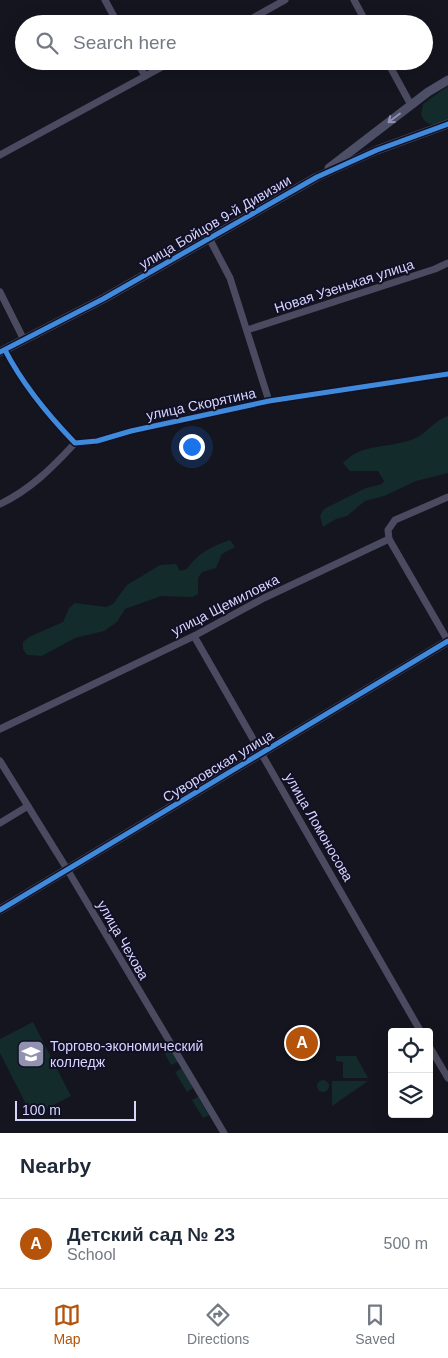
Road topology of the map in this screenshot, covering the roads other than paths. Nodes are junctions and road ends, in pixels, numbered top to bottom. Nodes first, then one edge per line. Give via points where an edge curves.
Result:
1 (105, 0) edge
2 (285, 0) edge
3 (354, 0) edge
4 (113, 15) edge
5 (258, 15) edge
6 (362, 15) edge
7 (142, 70) edge
8 (156, 70) edge
9 (392, 70) edge
10 (145, 76) junction
11 (448, 80) edge
12 (411, 105) junction
13 (448, 124) edge
14 (0, 155) edge
15 (317, 177) junction
16 (209, 238) junction
17 (448, 263) edge
18 (0, 292) edge
19 (247, 330) junction
20 (24, 340) junction
21 (2, 351) edge
22 (448, 374) edge
23 (269, 401) junction
24 (75, 443) junction
25 (448, 497) edge
26 (0, 504) edge
27 (389, 539) junction
28 (194, 636) junction
29 (448, 641) edge
30 (0, 729) edge
31 (262, 752) junction
32 (0, 761) edge
33 (28, 806) junction
34 (0, 823) edge
35 (67, 869) junction
36 (0, 910) edge
37 (419, 1028) edge
38 (433, 1053) edge
39 (448, 1078) edge
40 (224, 1133) edge

1 - 4 street
2 - 5 street
3 - 6 street
7 - 10 street
8 - 10 street
9 - 12 street
10 - 14 street
11 - 12 street, улица Бойцов 9-й Дивизии
12 -> 15 street, улица Бойцов 9-й Дивизии
13 - 15 street, улица Бойцов 9-й Дивизии via 377,150
15 - 16 street, улица Бойцов 9-й Дивизии
16 - 19 street via 230,278
16 - 20 street, улица Бойцов 9-й Дивизии
17 - 19 street, Новая Узенькая улица via 435,270
18 - 20 street
19 - 23 street
20 - 21 street, улица Бойцов 9-й Дивизии
21 - 24 street via 40,404
22 - 23 street, улица Скорятина
23 - 24 street, улица Скорятина via 98,441
24 - 26 street via 38,480
25 - 27 street via 392,523 388,530
27 - 28 street, улица Щемиловка via 264,598
27 - 29 street
28 - 30 street, улица Щемиловка
28 - 31 street, улица Ломоносова
29 - 31 street, Суворовская улица
31 - 35 street, Суворовская улица
31 - 37 street, улица Ломоносова
32 - 33 street, улица Чехова
33 - 34 street
33 - 35 street, улица Чехова
35 - 36 street, Суворовская улица
35 - 40 street, улица Чехова
38 - 39 street

